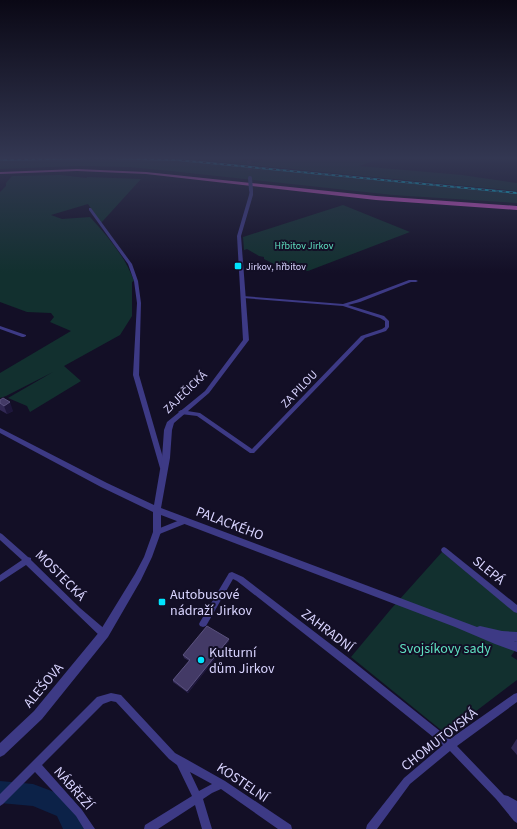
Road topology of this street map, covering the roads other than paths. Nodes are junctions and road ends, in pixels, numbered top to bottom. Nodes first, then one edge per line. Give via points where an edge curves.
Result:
1 (251, 196) edge
2 (355, 196) edge
3 (517, 206) edge
4 (90, 209) dead end
5 (416, 281) dead end
6 (243, 297) junction
7 (343, 305) junction
8 (0, 327) edge
9 (24, 336) dead end
10 (181, 412) junction
11 (0, 430) edge
12 (164, 472) junction
13 (157, 510) junction
14 (185, 521) junction
15 (157, 532) junction
16 (0, 536) edge
17 (444, 550) dead end
18 (28, 560) junction
19 (0, 579) edge
20 (517, 610) edge
21 (203, 624) dead end
22 (459, 624) junction
23 (104, 634) junction
24 (517, 637) edge
25 (517, 647) edge
26 (517, 697) edge
27 (450, 746) junction
28 (0, 751) edge
29 (181, 762) junction
30 (36, 766) junction
31 (222, 784) junction
32 (499, 796) junction
33 (198, 798) junction
34 (0, 801) edge
35 (517, 806) edge
36 (517, 818) edge
37 (90, 829) edge
38 (149, 829) edge
39 (207, 829) edge
40 (287, 829) edge
41 (371, 829) edge

1 - 6 street, ZAJEČICKÁ, bridge via 239,236
2 - 3 highway
4 - 12 street via 130,264 136,281 136,375
5 - 7 street
6 - 7 street
6 - 10 street, ZAJEČICKÁ via 246,340 207,392
7 - 10 street, ZA PILOU via 382,317 388,324 384,330 363,337 252,452 198,414
8 - 9 street
10 - 12 street, ZAJEČICKÁ via 171,422 168,430
11 - 13 street, PALACKÉHO
12 - 13 street, ZAJEČICKÁ
13 - 14 street, PALACKÉHO
13 - 15 street, ZAJEČICKÁ
14 - 15 street
14 - 22 street, PALACKÉHO
15 - 23 street, ZAJEČICKÁ via 138,578
16 - 18 street, MOSTECKÁ
17 - 20 street, SLEPÁ
18 - 19 street
18 - 23 street, MOSTECKÁ
21 - 27 street, ZAHRADNÍ via 232,575 347,662
22 - 24 street, PALACKÉHO via 502,636
22 - 25 street, PALACKÉHO
23 - 28 street, ALEŠOVA via 38,715
26 - 27 street, CHOMUTOVSKÁ
27 - 32 street
27 - 41 street, CHOMUTOVSKÁ via 407,781
29 - 30 street, KOSTELNÍ via 172,756 118,698 111,697 100,700
29 - 31 street, KOSTELNÍ
29 - 33 street, KOSTELNÍ
30 - 34 street
30 - 37 street, NÁBŘEŽÍ
31 - 33 street
31 - 40 street, KOSTELNÍ
32 - 35 street
32 - 36 street
33 - 38 street
33 - 39 street, KOSTELNÍ

